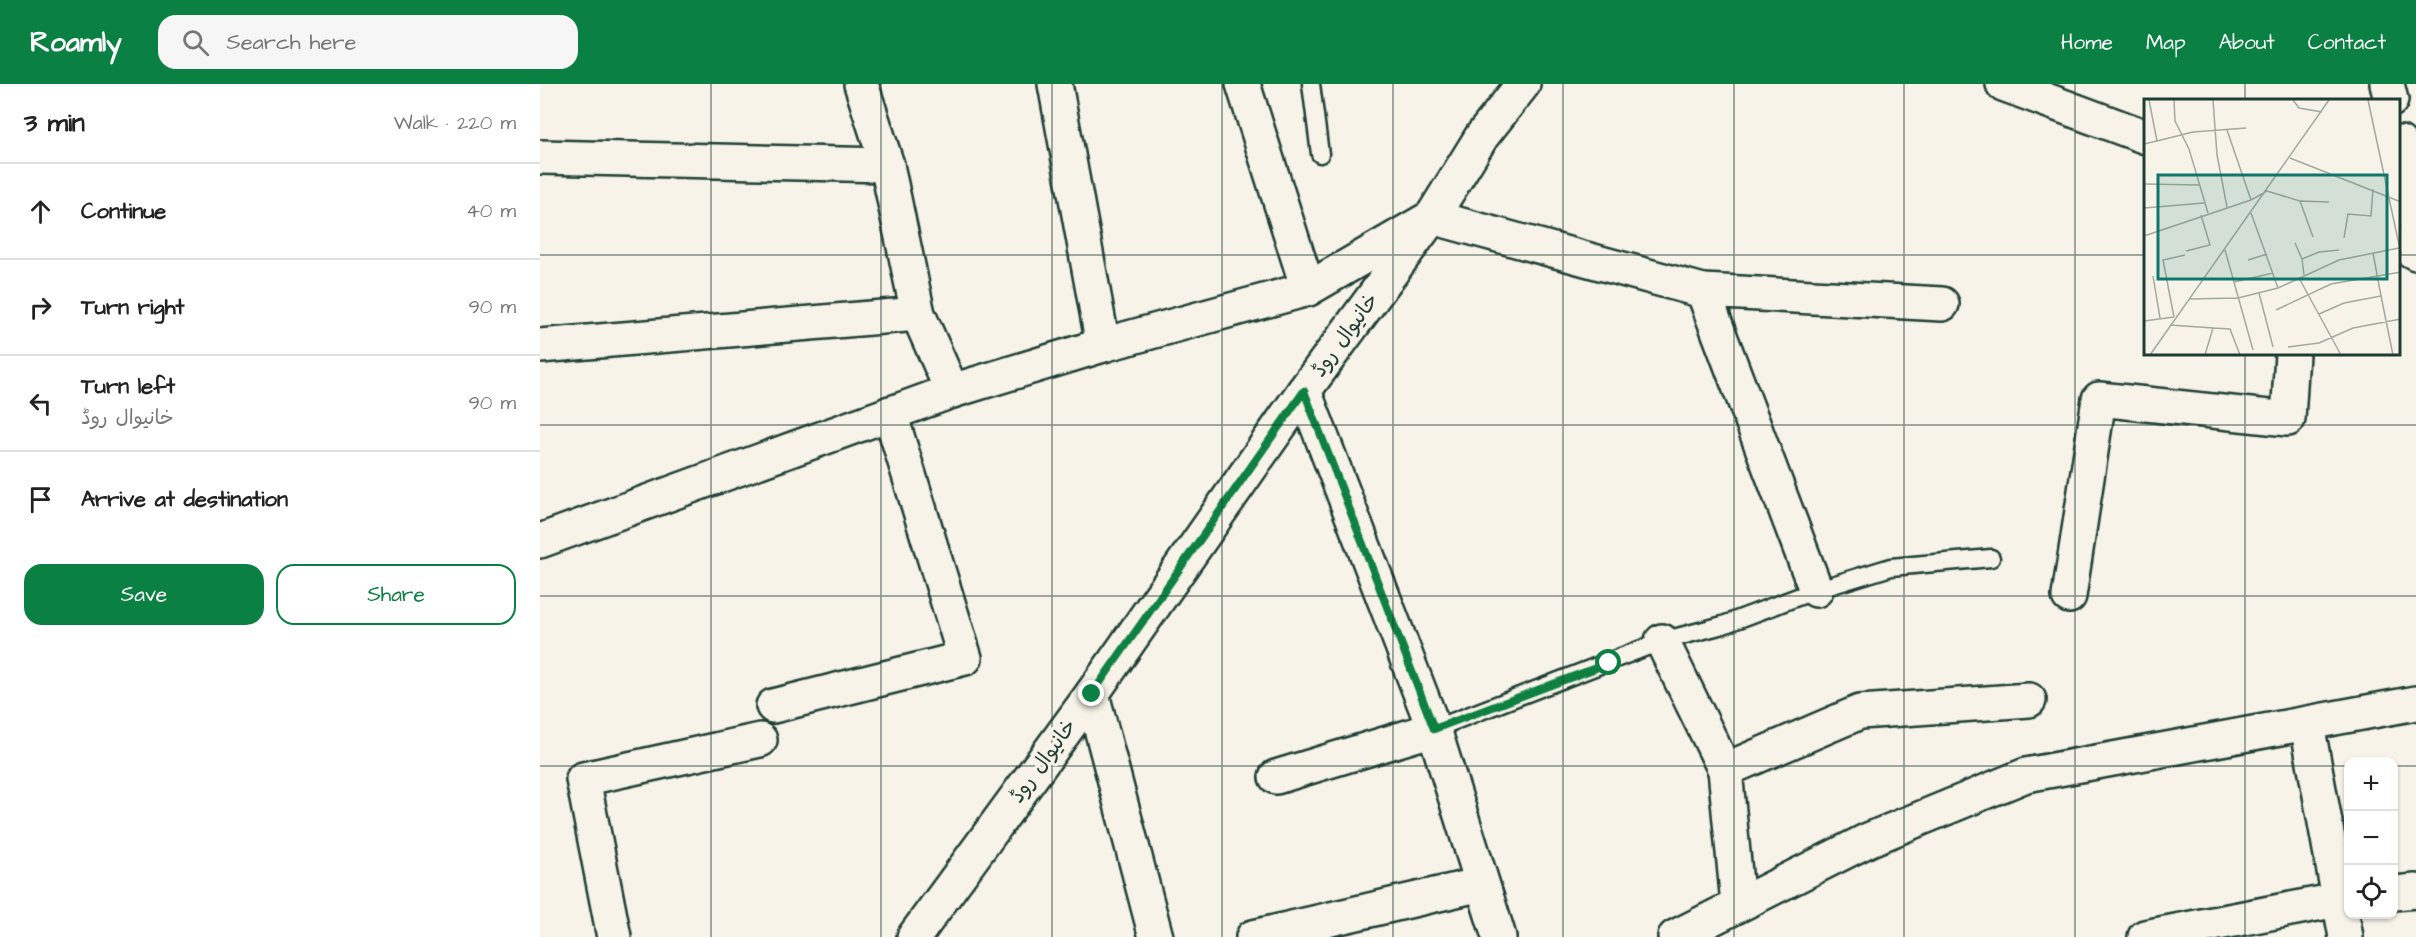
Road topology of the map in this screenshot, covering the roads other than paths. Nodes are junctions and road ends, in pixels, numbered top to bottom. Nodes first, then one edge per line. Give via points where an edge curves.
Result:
1 (861, 84) edge
2 (1055, 84) edge
3 (1244, 84) edge
4 (1311, 84) edge
5 (1523, 84) edge
6 (2003, 84) edge
7 (2387, 84) edge
8 (2391, 99) edge
9 (2144, 136) edge
10 (2401, 148) edge
11 (1320, 154) dead end
12 (540, 157) edge
13 (887, 165) junction
14 (1432, 217) junction
15 (2416, 223) edge
16 (2401, 245) edge
17 (2416, 253) edge
18 (1308, 289) junction
19 (1703, 291) junction
20 (1942, 304) dead end
21 (918, 314) junction
22 (1103, 345) junction
23 (540, 346) edge
24 (2292, 356) edge
25 (952, 391) junction
26 (1304, 391) junction
27 (890, 413) junction
28 (540, 541) edge
29 (1991, 558) dead end
30 (1816, 590) junction
31 (2069, 596) dead end
32 (1662, 641) junction
33 (1092, 694) junction
34 (2029, 700) dead end
35 (2416, 703) edge
36 (773, 706) dead end
37 (2307, 724) junction
38 (1434, 729) junction
39 (760, 740) dead end
40 (1725, 770) junction
41 (1276, 777) dead end
42 (1482, 884) junction
43 (2416, 891) edge
44 (2398, 893) edge
45 (2344, 899) edge
46 (1738, 904) junction
47 (2345, 919) edge
48 (1692, 934) edge
49 (614, 937) edge
50 (914, 937) edge
51 (1156, 937) edge
52 (1253, 937) edge
53 (1499, 937) edge
54 (2145, 937) edge
55 (2346, 937) edge

1 - 13 street
2 - 22 street
3 - 18 street
4 - 11 lane
5 - 14 street, خانیوال روڈ via 1482,136
6 - 9 street
7 - 8 street
10 - 15 street
12 - 13 street
13 - 21 street
14 - 18 street
14 - 19 street
14 - 26 street, خانیوال روڈ
16 - 17 street
18 - 22 street
19 - 20 street
19 - 30 street
21 - 23 street
21 - 25 street
22 - 25 street
24 - 31 street via 2288,419 2099,399
25 - 27 street
26 - 33 street, خانیوال روڈ
26 - 38 street
27 - 28 street
27 - 36 street via 965,658
29 - 30 lane via 1891,567
30 - 32 lane via 1723,625
32 - 38 lane
32 - 40 street
33 - 50 street, خانیوال روڈ
33 - 51 street
34 - 40 street via 1860,712
35 - 37 street
37 - 45 street
37 - 46 street via 2026,776 1868,840
38 - 41 street
38 - 42 street
39 - 49 street via 583,779
40 - 46 street
42 - 52 street
42 - 53 street
43 - 44 street
45 - 54 street
46 - 48 street
47 - 55 street

